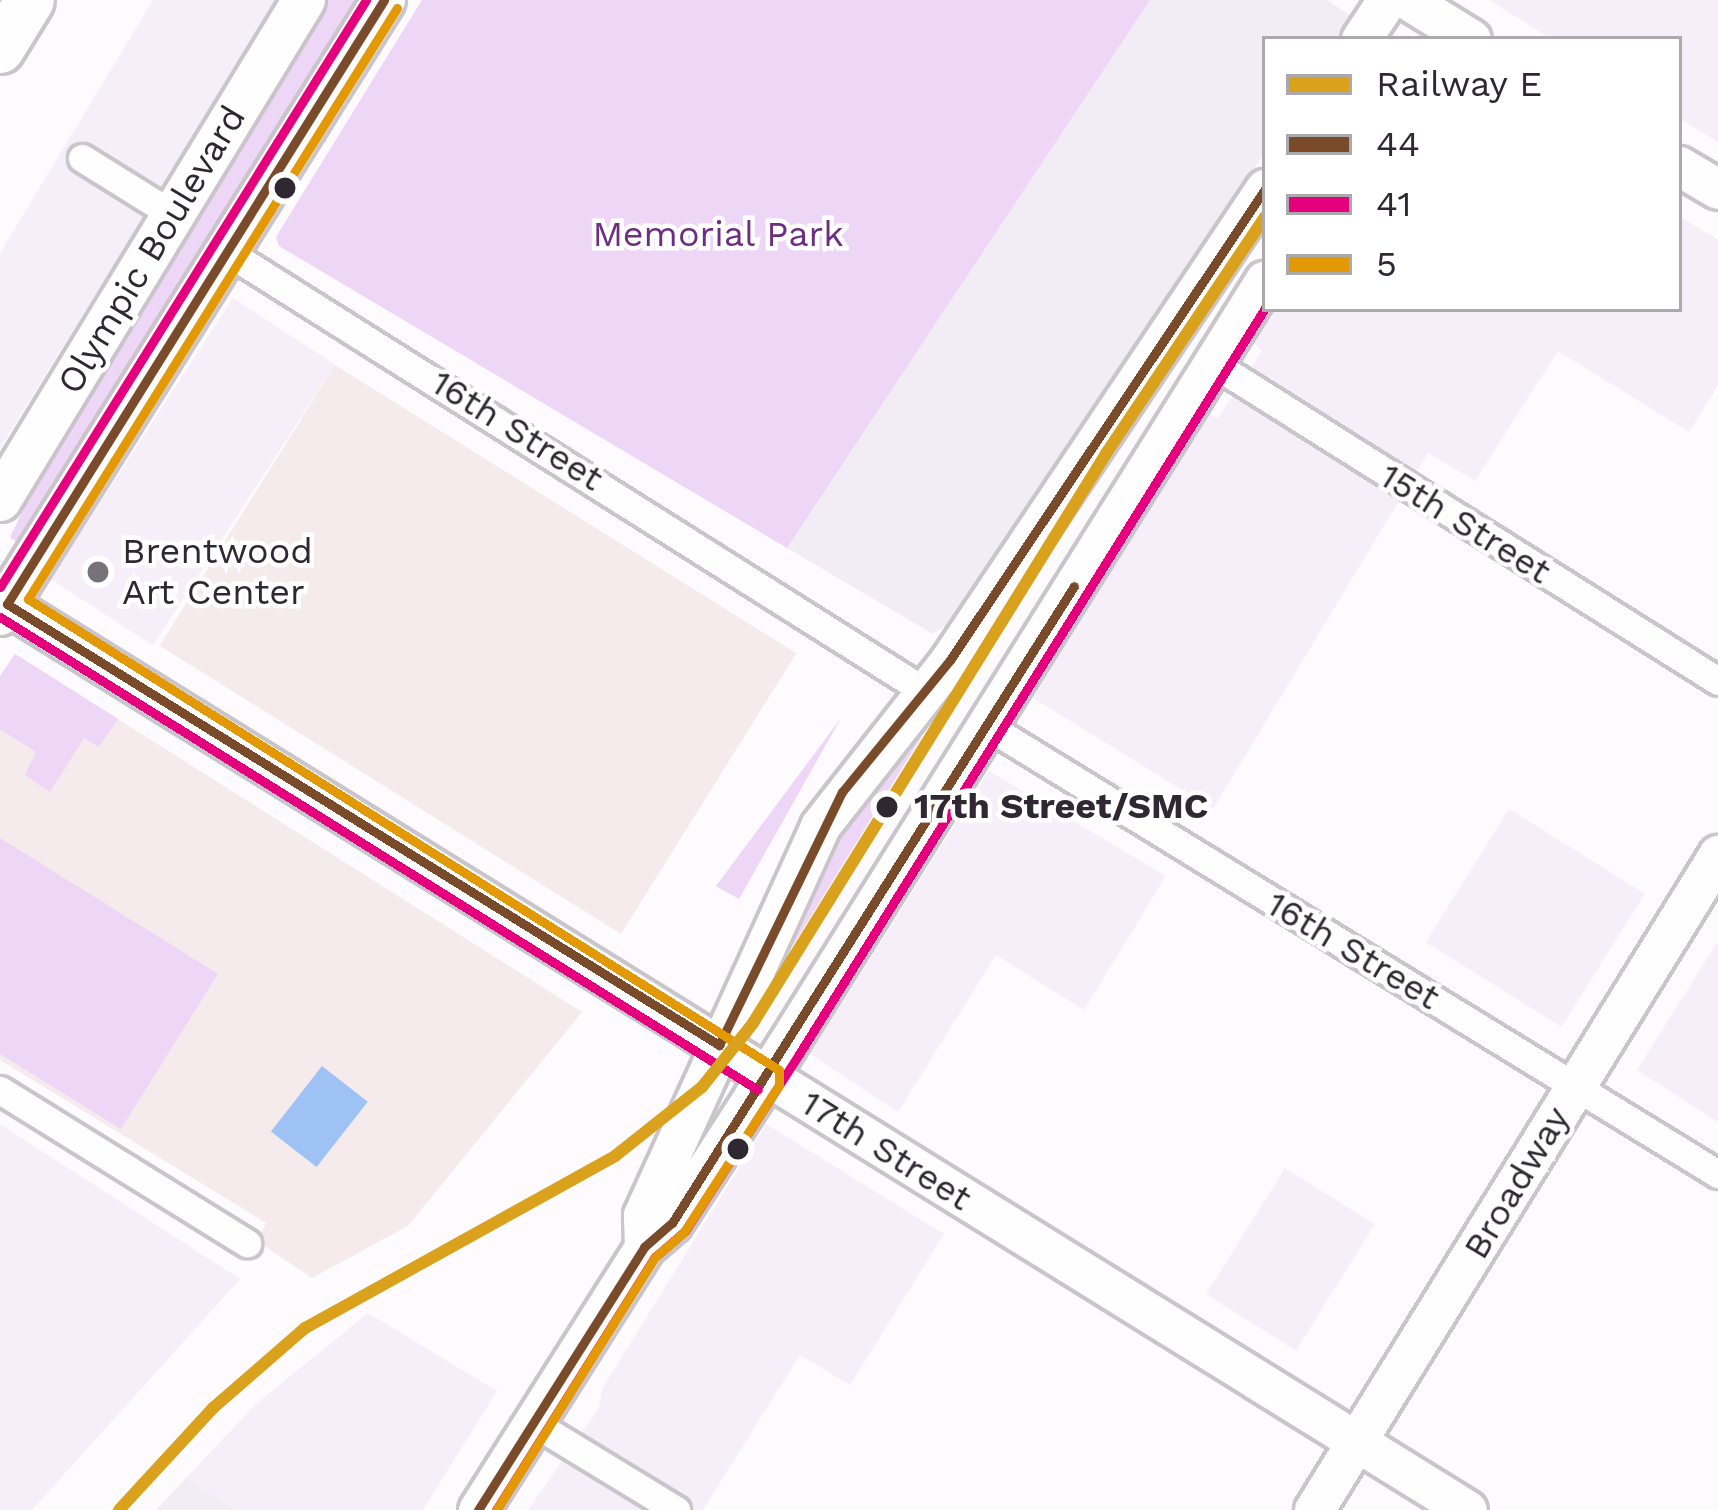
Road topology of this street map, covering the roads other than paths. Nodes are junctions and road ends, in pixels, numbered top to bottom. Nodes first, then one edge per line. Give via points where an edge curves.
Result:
1 (30, 0) edge
2 (304, 0) edge
3 (384, 0) edge
4 (1387, 0) edge
5 (1422, 13) edge
6 (1363, 36) edge
7 (1465, 36) edge
8 (0, 49) edge
9 (82, 158) dead end
10 (1682, 168) edge
11 (1718, 189) edge
12 (1262, 193) edge
13 (175, 216) junction
14 (229, 253) junction
15 (1262, 285) edge
16 (1214, 364) junction
17 (0, 500) edge
18 (2, 606) edge
19 (1718, 682) edge
20 (923, 690) junction
21 (989, 727) junction
22 (1718, 855) edge
23 (719, 1045) junction
24 (766, 1077) junction
25 (1576, 1085) junction
26 (0, 1090) edge
27 (1718, 1174) edge
28 (247, 1244) dead end
29 (644, 1247) junction
30 (532, 1422) junction
31 (1356, 1441) junction
32 (478, 1510) edge
33 (676, 1510) edge
34 (1314, 1510) edge
35 (1467, 1510) edge

1 - 8 highway
2 - 13 main road, Olympic Boulevard
3 - 14 main road, Olympic Boulevard
4 - 6 main road
5 - 7 main road
9 - 13 street
10 - 11 main road
12 - 20 main road
13 - 17 main road, Olympic Boulevard
14 - 18 main road, Olympic Boulevard
14 - 20 street, 16th Street
15 - 16 main road
16 - 19 street, 15th Street
16 - 21 main road
18 - 23 main road, 17th Street
20 - 23 main road via 820,826
21 - 24 main road
21 - 25 street, 16th Street
22 - 25 main road, Broadway
23 - 24 main road, 17th Street
23 - 29 main road via 643,1215
24 - 29 main road via 672,1223
24 - 31 main road, 17th Street
25 - 27 street, 16th Street
25 - 31 main road, Broadway
26 - 28 street
29 - 30 main road
30 - 32 main road
30 - 33 street
31 - 34 main road, Broadway
31 - 35 main road, 17th Street

